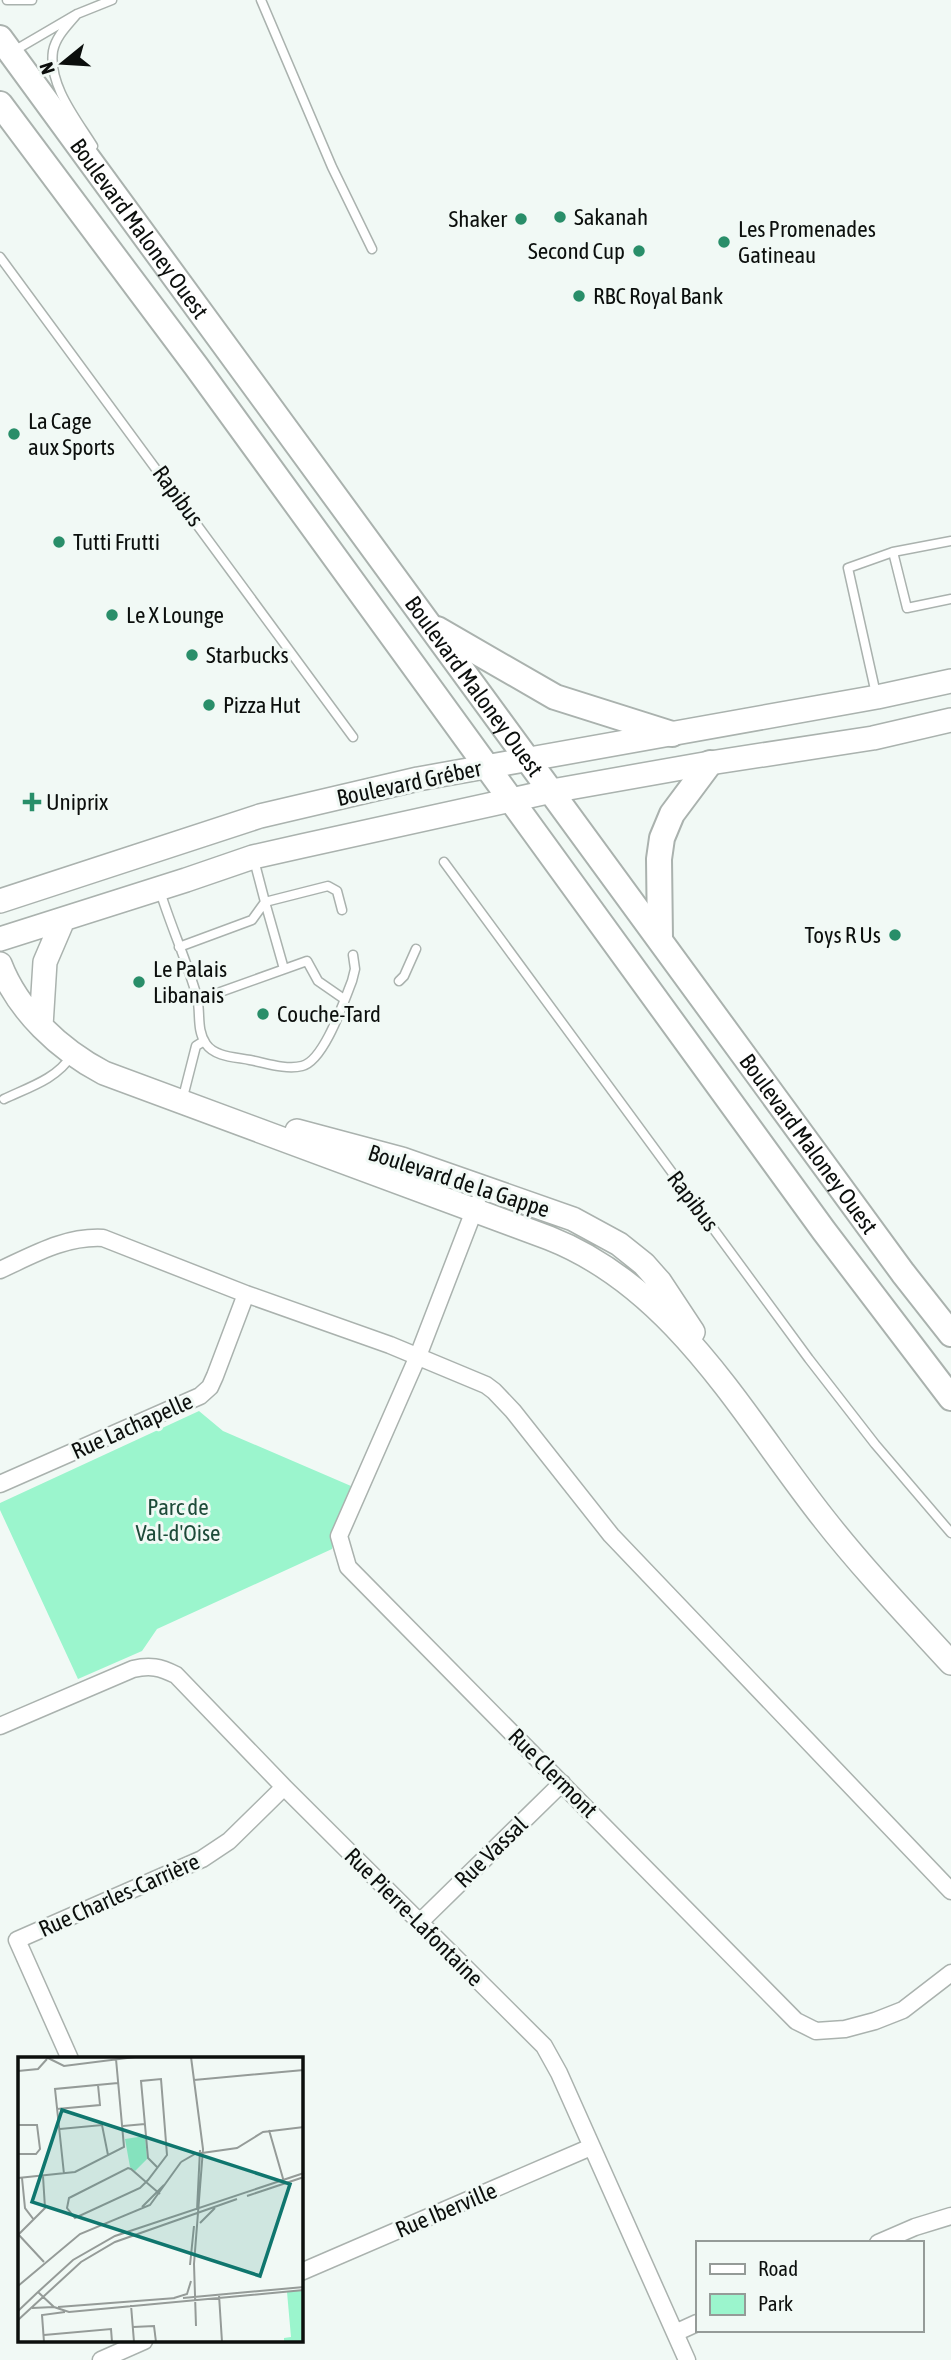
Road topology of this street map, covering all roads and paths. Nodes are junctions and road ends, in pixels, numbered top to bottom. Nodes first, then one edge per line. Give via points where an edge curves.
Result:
1 (7, 0) edge
2 (32, 0) edge
3 (112, 0) edge
4 (261, 0) edge
5 (77, 15) junction
6 (4, 51) edge
7 (0, 104) edge
8 (98, 153) dead end
9 (105, 165) dead end
10 (372, 249) dead end
11 (0, 257) edge
12 (169, 268) junction
13 (951, 541) edge
14 (893, 552) junction
15 (951, 599) edge
16 (428, 623) junction
17 (951, 681) edge
18 (877, 697) junction
19 (951, 720) edge
20 (671, 734) junction
21 (353, 737) dead end
22 (528, 760) junction
23 (710, 763) junction
24 (487, 766) junction
25 (552, 791) junction
26 (510, 800) junction
27 (253, 857) junction
28 (444, 862) dead end
29 (159, 888) junction
30 (0, 901) edge
31 (265, 902) junction
32 (342, 910) dead end
33 (63, 920) junction
34 (0, 939) edge
35 (660, 939) junction
36 (179, 947) junction
37 (416, 949) dead end
38 (353, 955) dead end
39 (0, 964) edge
40 (284, 969) junction
41 (399, 981) dead end
42 (344, 999) junction
43 (198, 1000) junction
44 (41, 1026) junction
45 (204, 1041) junction
46 (72, 1055) junction
47 (0, 1090) edge
48 (2, 1100) edge
49 (181, 1101) junction
50 (484, 1187) junction
51 (474, 1210) junction
52 (0, 1270) edge
53 (246, 1294) junction
54 (951, 1334) edge
55 (418, 1356) junction
56 (721, 1381) junction
57 (951, 1398) edge
58 (0, 1485) edge
59 (951, 1532) edge
60 (951, 1663) edge
61 (0, 1726) edge
62 (562, 1783) junction
63 (284, 1787) junction
64 (951, 1891) edge
65 (419, 1922) junction
66 (951, 1973) edge
67 (69, 2057) edge
68 (591, 2147) junction
69 (951, 2216) edge
70 (883, 2241) edge
71 (303, 2271) edge
72 (696, 2323) edge
73 (674, 2333) junction
74 (142, 2342) edge
75 (101, 2360) edge
76 (687, 2360) edge

1 - 2 lane
3 - 5 lane
4 - 10 lane
5 - 6 lane
5 - 8 lane via 58,39 54,70 69,107
6 - 12 main road, Boulevard Maloney Ouest
7 - 24 main road, Boulevard Maloney Ouest
9 - 12 lane
11 - 21 lane, Rapibus
12 - 16 main road, Boulevard Maloney Ouest
13 - 14 lane
14 - 15 lane via 907,608
14 - 18 lane via 848,568
16 - 20 main road via 555,697
16 - 22 main road, Boulevard Maloney Ouest
17 - 18 main road, Boulevard Gréber
18 - 20 main road, Boulevard Gréber
19 - 23 main road, Boulevard Gréber via 873,738
20 - 22 main road, Boulevard Gréber
22 - 24 main road, Boulevard Gréber
22 - 25 main road, Boulevard Maloney Ouest
23 - 25 main road, Boulevard Gréber
23 - 35 main road via 672,814 662,838
24 - 26 main road, Boulevard Maloney Ouest
24 - 30 main road, Boulevard Gréber via 260,816
25 - 26 main road, Boulevard Gréber
25 - 35 main road, Boulevard Maloney Ouest
26 - 27 main road, Boulevard Gréber
26 - 57 main road, Boulevard Maloney Ouest
27 - 29 main road, Boulevard Gréber
27 - 31 lane
28 - 59 lane, Rapibus via 817,1370
29 - 33 main road, Boulevard Gréber
29 - 36 lane
31 - 32 lane via 328,886 337,891
31 - 36 lane via 252,920
31 - 40 lane
33 - 34 main road, Boulevard Gréber
33 - 44 main road via 45,962
35 - 54 main road, Boulevard Maloney Ouest
36 - 43 lane
37 - 41 lane
38 - 42 lane via 354,975
39 - 44 main road, Boulevard de la Gappe
40 - 42 lane via 307,961 318,981
40 - 43 lane
42 - 45 lane via 319,1054 301,1067 221,1055
43 - 45 lane
44 - 46 main road, Boulevard de la Gappe
45 - 49 lane via 196,1046
46 - 48 lane via 56,1073
46 - 49 main road, Boulevard de la Gappe via 128,1084
47 - 48 lane
49 - 50 main road, Boulevard de la Gappe via 402,1159
49 - 51 main road, Boulevard de la Gappe
50 - 51 street, Rue Clermont
50 - 56 main road, Boulevard de la Gappe via 573,1219 627,1250 670,1296
51 - 55 street, Rue Clermont
51 - 56 main road, Boulevard de la Gappe via 562,1243 605,1266 667,1319
52 - 53 street via 70,1240 103,1238
53 - 55 street
53 - 58 street, Rue Lachapelle via 215,1376 200,1396
55 - 62 street, Rue Clermont via 339,1535 344,1557 348,1567
55 - 64 street via 494,1391 611,1535
56 - 60 main road, Boulevard de la Gappe via 840,1539
61 - 63 street, Rue Pierre-Lafontaine via 133,1669 163,1668 176,1675
62 - 65 street, Rue Vassal
62 - 66 street, Rue Clermont via 805,2026 816,2031 845,2029 875,2021 903,2010
63 - 65 street, Rue Pierre-Lafontaine
63 - 67 street, Rue Charles-Carrière via 229,1841 202,1859 16,1940
65 - 68 street, Rue Pierre-Lafontaine via 544,2046
68 - 71 street, Rue Iberville
68 - 73 street, Rue Pierre-Lafontaine
69 - 70 street
72 - 73 street
73 - 76 street, Rue Pierre-Lafontaine
74 - 75 street

